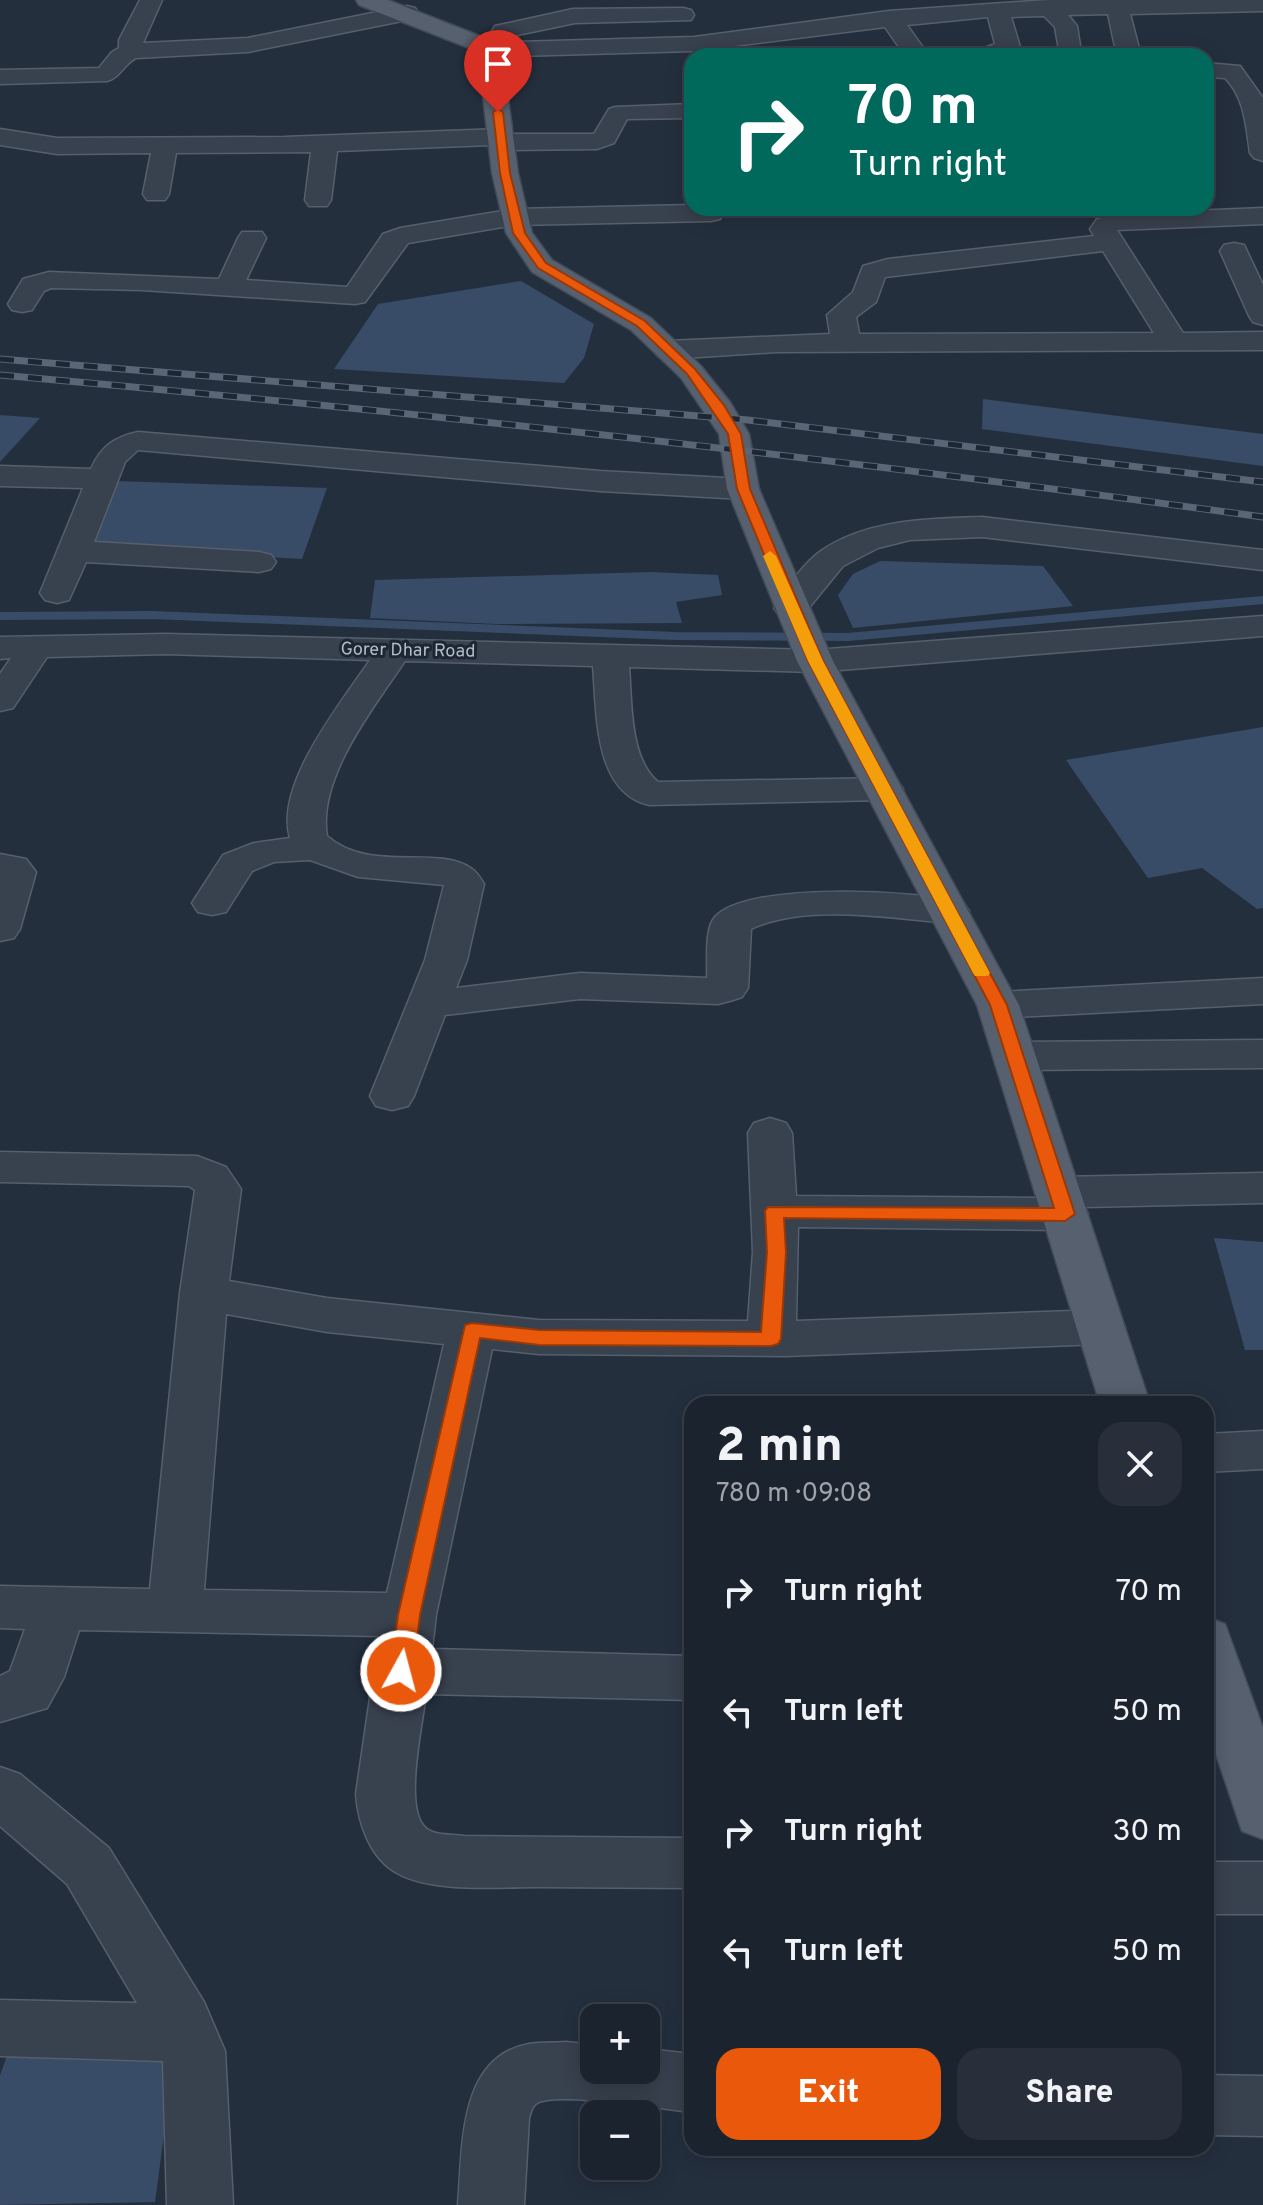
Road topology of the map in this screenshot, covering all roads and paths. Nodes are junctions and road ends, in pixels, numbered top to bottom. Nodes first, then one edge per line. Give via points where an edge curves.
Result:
1 (151, 0) edge
2 (367, 0) edge
3 (1062, 4) edge
4 (1210, 4) junction
5 (1263, 4) edge
6 (1117, 5) junction
7 (680, 8) edge
8 (997, 9) junction
9 (407, 13) junction
10 (889, 18) junction
11 (473, 43) junction
12 (694, 44) junction
13 (913, 48) edge
14 (1005, 48) edge
15 (1069, 48) edge
16 (1127, 48) edge
17 (1227, 50) junction
18 (131, 51) junction
19 (1214, 56) edge
20 (1214, 62) edge
21 (1263, 71) edge
22 (0, 77) edge
23 (684, 111) edge
24 (293, 120) dead end
25 (1260, 123) edge
26 (0, 137) edge
27 (501, 140) junction
28 (325, 143) junction
29 (165, 145) junction
30 (284, 145) junction
31 (1263, 153) edge
32 (156, 194) dead end
33 (318, 200) dead end
34 (684, 214) edge
35 (1263, 216) edge
36 (515, 217) junction
37 (252, 238) dead end
38 (1110, 242) junction
39 (1234, 251) dead end
40 (228, 289) junction
41 (22, 304) dead end
42 (1263, 316) edge
43 (1173, 340) junction
44 (1250, 341) edge
45 (846, 343) junction
46 (668, 350) junction
47 (1263, 363) edge
48 (0, 476) edge
49 (103, 479) junction
50 (743, 489) junction
51 (76, 551) junction
52 (1263, 560) edge
53 (259, 562) dead end
54 (57, 593) dead end
55 (1263, 626) edge
56 (804, 637) junction
57 (37, 647) junction
58 (0, 648) edge
59 (394, 650) junction
60 (610, 656) junction
61 (0, 700) edge
62 (884, 789) junction
63 (317, 848) junction
64 (0, 866) edge
65 (212, 903) dead end
66 (949, 911) junction
67 (0, 929) edge
68 (1263, 991) edge
69 (430, 1004) junction
70 (998, 1005) junction
71 (1263, 1054) edge
72 (1015, 1056) junction
73 (392, 1096) dead end
74 (770, 1133) dead end
75 (0, 1167) edge
76 (1263, 1188) edge
77 (1062, 1203) junction
78 (774, 1211) junction
79 (204, 1293) junction
80 (1101, 1327) junction
81 (472, 1330) junction
82 (771, 1339) junction
83 (1123, 1396) edge
84 (1263, 1450) edge
85 (1214, 1453) edge
86 (0, 1607) edge
87 (59, 1609) junction
88 (175, 1609) junction
89 (409, 1615) junction
90 (1214, 1653) edge
91 (401, 1671) junction
92 (684, 1678) edge
93 (0, 1699) edge
94 (1248, 1714) edge
95 (0, 1791) edge
96 (1263, 1814) edge
97 (684, 1863) edge
98 (1214, 1888) edge
99 (1263, 1888) edge
100 (0, 2028) edge
101 (186, 2033) junction
102 (684, 2082) edge
103 (1214, 2105) edge
104 (1263, 2106) edge
105 (200, 2205) edge
106 (491, 2205) edge

1 - 18 street via 131,40
2 - 9 main road
3 - 6 street
3 - 8 street
3 - 15 street
4 - 5 street
4 - 6 street
4 - 17 street
6 - 16 street
7 - 11 street via 573,16
7 - 12 street
8 - 10 street
8 - 14 street
9 - 11 main road
9 - 18 street via 248,45
10 - 12 street
10 - 13 street
11 - 12 street
11 - 27 main road via 491,62
17 - 19 street via 1229,55
17 - 20 street
17 - 21 street
17 - 25 street
18 - 22 street via 107,74
23 - 27 street via 618,114 605,138 597,141
24 - 30 street
25 - 31 street
26 - 29 street via 40,146
27 - 28 street
27 - 36 main road
28 - 30 street
28 - 33 street
29 - 30 street
29 - 32 street
34 - 36 street
35 - 38 street via 1119,222 1103,229
36 - 40 street via 400,236 355,296
36 - 46 main road via 519,233 542,266 641,324
37 - 40 street
38 - 43 street
38 - 45 street via 873,272 866,296 841,315
39 - 42 street
40 - 41 street via 49,280 33,285
43 - 44 street
43 - 45 street
44 - 47 street via 1238,355
45 - 46 street
46 - 50 main road via 691,372 734,434
48 - 49 street
49 - 50 street via 117,451 138,441
49 - 51 street
50 - 56 main road
51 - 53 street
51 - 54 street
52 - 56 street via 982,527 910,530 866,541 831,559
55 - 56 street, Gorer Dhar Road
56 - 60 street, Gorer Dhar Road
56 - 62 main road
57 - 58 street, Gorer Dhar Road
57 - 59 street, Gorer Dhar Road via 166,644
57 - 61 street
59 - 60 street, Gorer Dhar Road
59 - 63 street via 317,771 305,812 306,834
60 - 62 street via 628,774 649,794
62 - 66 main road
63 - 65 street via 268,851 237,863
63 - 69 street via 366,865 447,873 464,884
64 - 67 street via 16,872
66 - 69 street via 824,905 741,916 731,923 727,988 718,991 580,986
66 - 70 main road
68 - 70 street
69 - 73 street
70 - 72 main road
71 - 72 street
72 - 77 main road
74 - 78 street
75 - 79 street via 197,1171 210,1178 218,1189
76 - 77 street
77 - 78 street
77 - 80 main road
78 - 82 street
79 - 81 street via 327,1315
79 - 88 street
80 - 82 street
80 - 83 main road
81 - 82 street via 539,1337
81 - 89 street
84 - 85 street
86 - 87 street
87 - 88 street
87 - 93 street via 27,1692
88 - 89 street
89 - 91 street
90 - 94 main road
91 - 92 street
91 - 97 street via 385,1794 387,1817 402,1844 419,1856
94 - 96 main road
95 - 101 street via 88,1866
98 - 99 street
100 - 101 street
101 - 105 street via 194,2051 197,2085
102 - 106 street via 566,2071 528,2073 508,2088 497,2118
103 - 104 street

